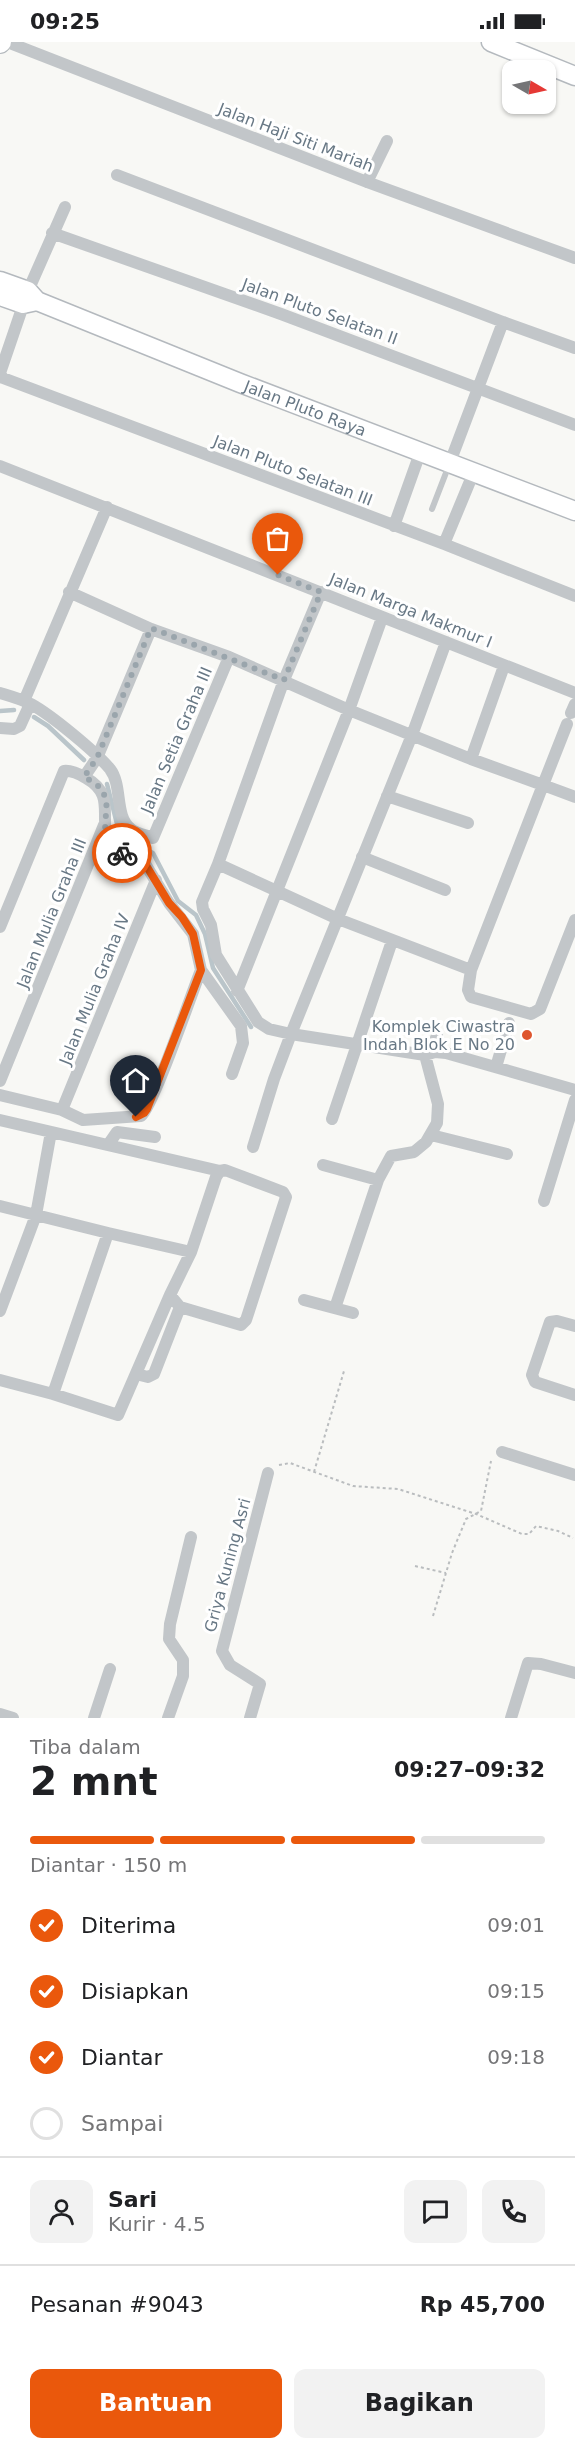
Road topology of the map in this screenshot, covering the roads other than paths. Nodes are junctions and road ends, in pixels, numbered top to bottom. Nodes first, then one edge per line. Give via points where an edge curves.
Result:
1 (7, 42) edge
2 (491, 42) edge
3 (575, 76) edge
4 (387, 141) dead end
5 (117, 175) dead end
6 (367, 182) junction
7 (64, 207) dead end
8 (52, 233) junction
9 (575, 258) edge
10 (0, 281) edge
11 (0, 296) edge
12 (29, 298) junction
13 (503, 322) junction
14 (575, 348) edge
15 (0, 374) edge
16 (478, 387) junction
17 (575, 425) edge
18 (420, 453) junction
19 (449, 465) junction
20 (0, 466) edge
21 (473, 474) junction
22 (107, 507) junction
23 (432, 509) dead end
24 (575, 512) edge
25 (394, 526) junction
26 (444, 544) junction
27 (69, 592) junction
28 (321, 592) junction
29 (575, 596) edge
30 (382, 618) junction
31 (151, 628) junction
32 (446, 642) junction
33 (229, 657) junction
34 (504, 666) junction
35 (284, 680) junction
36 (0, 693) edge
37 (575, 693) edge
38 (27, 702) junction
39 (349, 710) junction
40 (571, 714) edge
41 (0, 728) edge
42 (412, 735) junction
43 (97, 758) junction
44 (471, 759) junction
45 (84, 777) junction
46 (543, 785) junction
47 (387, 796) junction
48 (575, 797) edge
49 (468, 823) dead end
50 (105, 824) junction
51 (362, 857) junction
52 (218, 864) junction
53 (156, 880) junction
54 (445, 890) dead end
55 (276, 892) junction
56 (338, 919) junction
57 (575, 920) edge
58 (0, 927) edge
59 (393, 941) junction
60 (201, 970) junction
61 (471, 970) junction
62 (237, 991) junction
63 (509, 1023) dead end
64 (291, 1034) junction
65 (437, 1035) dead end
66 (356, 1044) junction
67 (428, 1054) junction
68 (496, 1067) junction
69 (232, 1074) dead end
70 (0, 1081) edge
71 (575, 1090) edge
72 (0, 1095) edge
73 (575, 1100) edge
74 (62, 1110) junction
75 (332, 1119) dead end
76 (0, 1120) edge
77 (51, 1132) junction
78 (431, 1135) junction
79 (155, 1137) dead end
80 (108, 1145) junction
81 (253, 1147) dead end
82 (507, 1154) dead end
83 (323, 1165) dead end
84 (220, 1171) junction
85 (378, 1179) junction
86 (544, 1202) dead end
87 (0, 1206) edge
88 (36, 1215) junction
89 (108, 1233) junction
90 (190, 1252) junction
91 (170, 1295) junction
92 (304, 1300) dead end
93 (180, 1307) junction
94 (335, 1308) junction
95 (0, 1311) edge
96 (353, 1313) dead end
97 (575, 1326) edge
98 (136, 1374) junction
99 (0, 1380) edge
100 (53, 1394) junction
101 (575, 1395) edge
102 (502, 1452) road end
103 (268, 1473) road end
104 (575, 1475) edge
105 (191, 1537) dead end
106 (110, 1669) dead end
107 (575, 1674) edge
108 (0, 1714) edge
109 (13, 1718) edge
110 (94, 1718) edge
111 (168, 1718) edge
112 (250, 1718) edge
113 (511, 1718) edge

1 - 6 street, Jalan Haji Siti Mariah
2 - 3 street
4 - 6 street
5 - 13 street
6 - 9 street, Jalan Haji Siti Mariah
7 - 8 street
8 - 12 street
8 - 16 street, Jalan Pluto Selatan II
10 - 12 street, Jalan Pluto Raya
11 - 12 street, Jalan Pluto Raya
12 - 15 street, Jalan Pluto Selatan III
12 - 18 street, Jalan Pluto Raya
13 - 14 street
13 - 16 street
15 - 25 street, Jalan Pluto Selatan III
16 - 17 street, Jalan Pluto Selatan II
16 - 19 street
18 - 19 street, Jalan Pluto Raya
18 - 25 street
19 - 21 street, Jalan Pluto Raya
19 - 23 lane
20 - 22 street, Jalan Marga Makmur I
21 - 24 street, Jalan Pluto Raya
21 - 26 street
22 - 27 street
22 - 28 street, Jalan Marga Makmur I
25 - 26 street, Jalan Pluto Selatan III
26 - 29 street, Jalan Pluto Selatan III
27 - 31 street
27 - 38 street
28 - 30 street, Jalan Marga Makmur I
28 - 35 street
30 - 32 street, Jalan Marga Makmur I
30 - 39 street
31 - 33 street
31 - 43 street
32 - 34 street, Jalan Marga Makmur I
32 - 42 street
33 - 35 street
33 - 43 street, Jalan Setia Graha III via 153,838 127,825 110,770
34 - 37 street, Jalan Marga Makmur I
34 - 44 street
35 - 39 street
35 - 52 street
36 - 38 street
38 - 41 street via 20,726
38 - 43 street
39 - 42 street
39 - 55 street
40 - 46 street
42 - 44 street
42 - 47 street
43 - 45 street
44 - 46 street
45 - 50 street via 101,789 106,805
45 - 58 street via 64,771
46 - 48 street
46 - 61 street
47 - 49 street
47 - 51 street
50 - 53 street via 112,846 144,862
50 - 70 street, Jalan Mulia Graha III
51 - 54 street
51 - 56 street
52 - 55 street
52 - 62 street via 202,902 203,909 211,925 216,955
53 - 60 street via 193,934
53 - 74 street, Jalan Mulia Graha IV
55 - 56 street
55 - 62 street
56 - 59 street
56 - 64 street
57 - 61 street via 536,1013 471,997
59 - 61 street
59 - 66 street
60 - 69 street via 241,1026 243,1043
60 - 74 street via 144,1113 136,1117 82,1120
62 - 64 street via 258,1022
63 - 68 street
64 - 66 street
64 - 81 street
65 - 67 street
66 - 67 street
66 - 75 street
67 - 68 street via 446,1053
67 - 78 street via 438,1104 437,1123
68 - 71 street
72 - 74 street
73 - 86 street
76 - 77 street
77 - 80 street
77 - 88 street
78 - 82 street
78 - 85 street via 414,1152 391,1156
79 - 80 street via 117,1132
80 - 84 street
83 - 85 street
84 - 90 street
84 - 93 street via 283,1192 286,1197 244,1324
85 - 94 street
87 - 88 street
88 - 89 street
88 - 95 street
89 - 90 street
89 - 100 street
90 - 91 street
91 - 93 street
91 - 98 street
92 - 94 street
93 - 98 street via 154,1374
94 - 96 street
97 - 101 street via 553,1321 532,1375 541,1384
98 - 100 street via 118,1415
99 - 100 street
102 - 104 street
103 - 112 street, Griya Kuning Asri via 222,1651 230,1665 260,1684
105 - 111 street via 170,1624 169,1640 183,1660 183,1676
106 - 110 street
107 - 113 street via 528,1663
108 - 109 street

